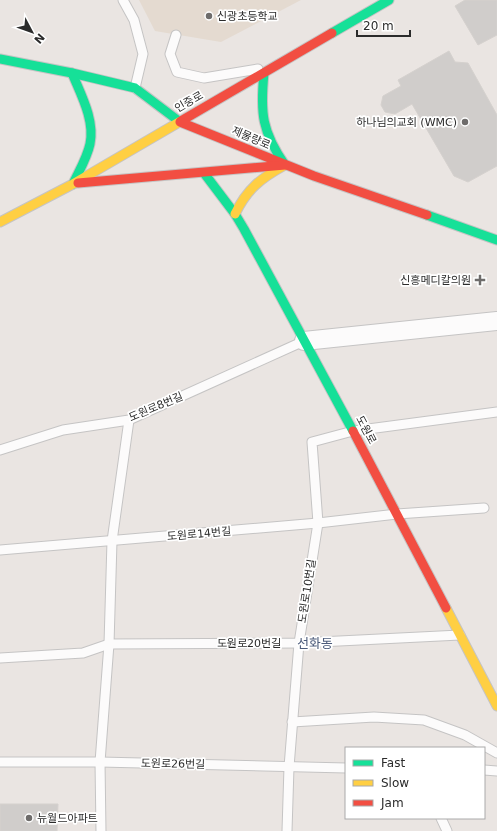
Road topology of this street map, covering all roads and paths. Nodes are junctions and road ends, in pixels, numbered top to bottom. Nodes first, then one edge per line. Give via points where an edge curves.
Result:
1 (123, 0) edge
2 (389, 0) edge
3 (176, 35) dead end
4 (0, 59) edge
5 (277, 65) junction
6 (72, 73) junction
7 (264, 73) junction
8 (135, 88) junction
9 (180, 122) junction
10 (285, 165) junction
11 (204, 173) junction
12 (73, 184) junction
13 (235, 214) junction
14 (0, 222) edge
15 (497, 240) edge
16 (497, 321) edge
17 (304, 341) junction
18 (497, 412) edge
19 (129, 420) junction
20 (353, 432) junction
21 (0, 450) edge
22 (484, 508) dead end
23 (397, 514) junction
24 (318, 523) junction
25 (112, 542) junction
26 (0, 550) edge
27 (460, 635) junction
28 (299, 643) junction
29 (109, 644) junction
30 (0, 658) edge
31 (497, 706) edge
32 (292, 722) junction
33 (497, 753) edge
34 (0, 762) edge
35 (100, 762) junction
36 (288, 767) junction
37 (345, 768) edge
38 (485, 770) edge
39 (497, 771) edge
40 (441, 819) edge
41 (101, 831) edge
42 (287, 831) edge
43 (447, 831) edge

1 - 8 lane via 134,20 142,54
2 - 5 main road, 인중로
3 - 5 lane via 170,54 177,72 204,78
4 - 6 main road, 제물량로
5 - 7 main road, 인중로
6 - 8 main road, 제물량로
6 - 12 main road via 90,123 90,144
7 - 9 main road, 인중로
7 - 10 main road via 262,116 273,149
8 - 9 main road, 제물량로
9 - 10 main road, 제물량로
9 - 12 main road, 인중로
10 - 11 main road
10 - 13 main road via 264,176 248,190
10 - 15 main road, 제물량로
11 - 12 main road
11 - 13 main road, 도원로
12 - 14 main road, 인중로
13 - 17 main road, 도원로
16 - 17 street
17 - 19 lane, 도원로8번길
17 - 20 main road, 도원로
18 - 20 lane
19 - 21 lane, 도원로8번길 via 62,430
19 - 25 lane
20 - 23 main road, 도원로
20 - 24 lane, 도원로10번길 via 312,442
22 - 23 lane, 도원로14번길
23 - 24 lane, 도원로14번길
23 - 27 main road, 도원로
24 - 25 lane, 도원로14번길
24 - 28 lane, 도원로10번길
25 - 26 lane, 도원로14번길
25 - 29 lane
27 - 28 lane, 도원로20번길
27 - 31 main road, 도원로
28 - 29 lane, 도원로20번길
28 - 32 lane, 도원로10번길
29 - 30 lane, 도원로20번길 via 83,653
29 - 35 lane
32 - 33 lane via 374,718 424,720 466,735
32 - 36 lane, 도원로10번길
34 - 35 lane, 도원로26번길
35 - 36 lane, 도원로26번길
35 - 41 lane
36 - 37 lane, 도원로26번길
36 - 42 lane, 도원로10번길
38 - 39 lane
40 - 43 lane

